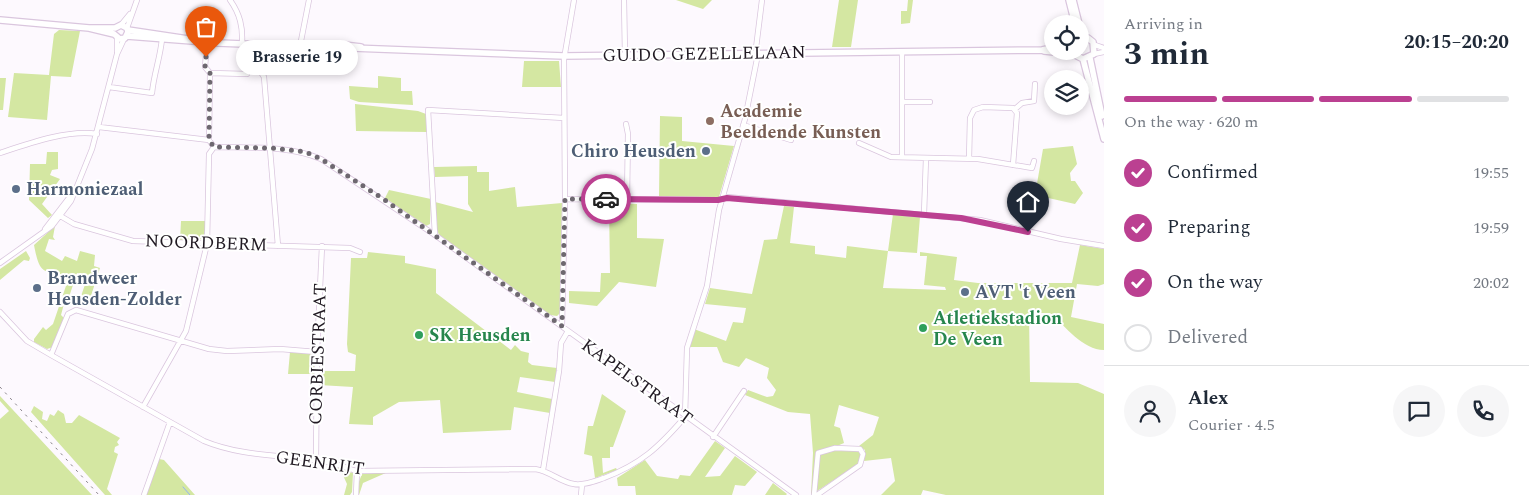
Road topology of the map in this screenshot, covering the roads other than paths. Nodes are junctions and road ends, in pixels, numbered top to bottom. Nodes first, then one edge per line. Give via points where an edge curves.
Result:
1 (137, 0) edge
2 (230, 0) edge
3 (309, 0) edge
4 (574, 0) edge
5 (624, 0) edge
6 (762, 0) edge
7 (1069, 0) edge
8 (1073, 0) edge
9 (1072, 15) edge
10 (1077, 15) edge
11 (0, 20) edge
12 (122, 32) junction
13 (1089, 40) edge
14 (193, 41) junction
15 (162, 42) junction
16 (208, 43) junction
17 (242, 44) junction
18 (254, 45) junction
19 (1095, 45) junction
20 (302, 46) junction
21 (1104, 48) edge
22 (1042, 50) edge
23 (902, 52) junction
24 (1104, 52) edge
25 (756, 53) junction
26 (625, 55) junction
27 (564, 56) junction
28 (1092, 56) junction
29 (1089, 57) edge
30 (253, 60) junction
31 (1083, 60) edge
32 (210, 73) junction
33 (1035, 84) dead end
34 (109, 87) junction
35 (902, 102) junction
36 (930, 102) dead end
37 (1016, 109) junction
38 (564, 118) junction
39 (626, 124) dead end
40 (1104, 125) edge
41 (99, 126) junction
42 (743, 126) junction
43 (97, 134) junction
44 (209, 140) junction
45 (791, 140) dead end
46 (1104, 140) edge
47 (859, 142) dead end
48 (214, 147) junction
49 (271, 148) junction
50 (0, 153) edge
51 (902, 157) junction
52 (926, 158) junction
53 (969, 158) junction
54 (1034, 161) dead end
55 (1013, 165) junction
56 (565, 199) junction
57 (627, 199) junction
58 (722, 199) junction
59 (924, 214) junction
60 (58, 215) junction
61 (435, 235) junction
62 (207, 244) junction
63 (278, 246) junction
64 (322, 246) junction
65 (1104, 246) edge
66 (360, 252) dead end
67 (0, 263) edge
68 (0, 312) edge
69 (562, 326) junction
70 (568, 331) junction
71 (181, 341) junction
72 (317, 352) junction
73 (51, 355) junction
74 (744, 391) dead end
75 (143, 407) junction
76 (685, 417) junction
77 (170, 422) junction
78 (713, 437) junction
79 (316, 461) junction
80 (543, 470) junction
81 (357, 471) junction
82 (582, 485) junction
83 (144, 495) edge
84 (356, 495) edge
85 (581, 495) edge
86 (796, 495) edge
87 (815, 495) edge

1 - 12 street
2 - 17 street via 239,13
3 - 20 street
4 - 27 street
5 - 26 street
6 - 25 street
7 - 9 main road
8 - 10 main road
11 - 12 main road
12 - 14 main road
12 - 15 main road
12 - 34 street
13 - 19 main road
14 - 15 main road
14 - 16 main road, GUIDO GEZELLELAAN
15 - 34 street via 152,93
16 - 17 main road, GUIDO GEZELLELAAN
16 - 32 street via 205,67
17 - 18 main road, GUIDO GEZELLELAAN
18 - 20 main road, GUIDO GEZELLELAAN
18 - 30 street
19 - 21 street
19 - 28 main road
20 - 27 main road, GUIDO GEZELLELAAN
22 - 23 main road, GUIDO GEZELLELAAN
23 - 25 main road, GUIDO GEZELLELAAN
23 - 35 street
24 - 28 street
25 - 26 main road, GUIDO GEZELLELAAN
25 - 42 street
26 - 27 main road, GUIDO GEZELLELAAN
27 - 38 street
28 - 29 main road
28 - 40 main road
30 - 32 street via 247,67 247,74
30 - 49 street via 264,77
31 - 46 main road
32 - 44 street
33 - 37 street via 1034,101 1022,103
34 - 41 street
35 - 36 street
35 - 51 street
37 - 53 street via 978,108 972,114
37 - 55 street
38 - 56 street
38 - 61 street via 428,110
39 - 57 street
41 - 43 street
41 - 44 street
42 - 45 street
42 - 58 street
43 - 50 street via 88,132 40,140
43 - 60 street via 76,189
44 - 48 street
47 - 51 street via 885,155
48 - 49 street, KAPELSTRAAT
48 - 62 street via 209,154
49 - 61 street, KAPELSTRAAT via 306,152 321,159
49 - 63 street
51 - 52 street
52 - 53 street
52 - 59 street
53 - 55 street
54 - 55 street via 1032,168
56 - 57 street
56 - 69 street
57 - 58 street
58 - 59 street
58 - 76 street via 707,286 687,348
59 - 65 street via 980,220
60 - 62 street, NOORDBERM via 74,224 132,241
60 - 67 street via 44,231
61 - 69 street, KAPELSTRAAT
62 - 63 street, NOORDBERM
62 - 71 street
63 - 64 street, NOORDBERM
64 - 66 street, NOORDBERM
64 - 72 street, CORBIESTRAAT
68 - 73 street, GEENRIJT via 23,337
69 - 70 street, KAPELSTRAAT
70 - 76 street, KAPELSTRAAT
70 - 80 street via 561,343
71 - 72 street via 227,351 280,349
71 - 73 street via 76,310 68,314
71 - 75 street
72 - 79 street, CORBIESTRAAT
73 - 75 street, GEENRIJT
74 - 78 street
75 - 77 street, GEENRIJT
76 - 78 street, KAPELSTRAAT
76 - 82 street via 638,463
77 - 79 street, GEENRIJT via 204,441 235,452
77 - 83 street
78 - 86 street, KAPELSTRAAT
79 - 81 street, GEENRIJT
80 - 81 street, GEENRIJT
80 - 82 street, GEENRIJT via 569,483
81 - 84 street
82 - 85 street
87 - 87 street via 818,453 835,448 860,449 863,454 860,465

